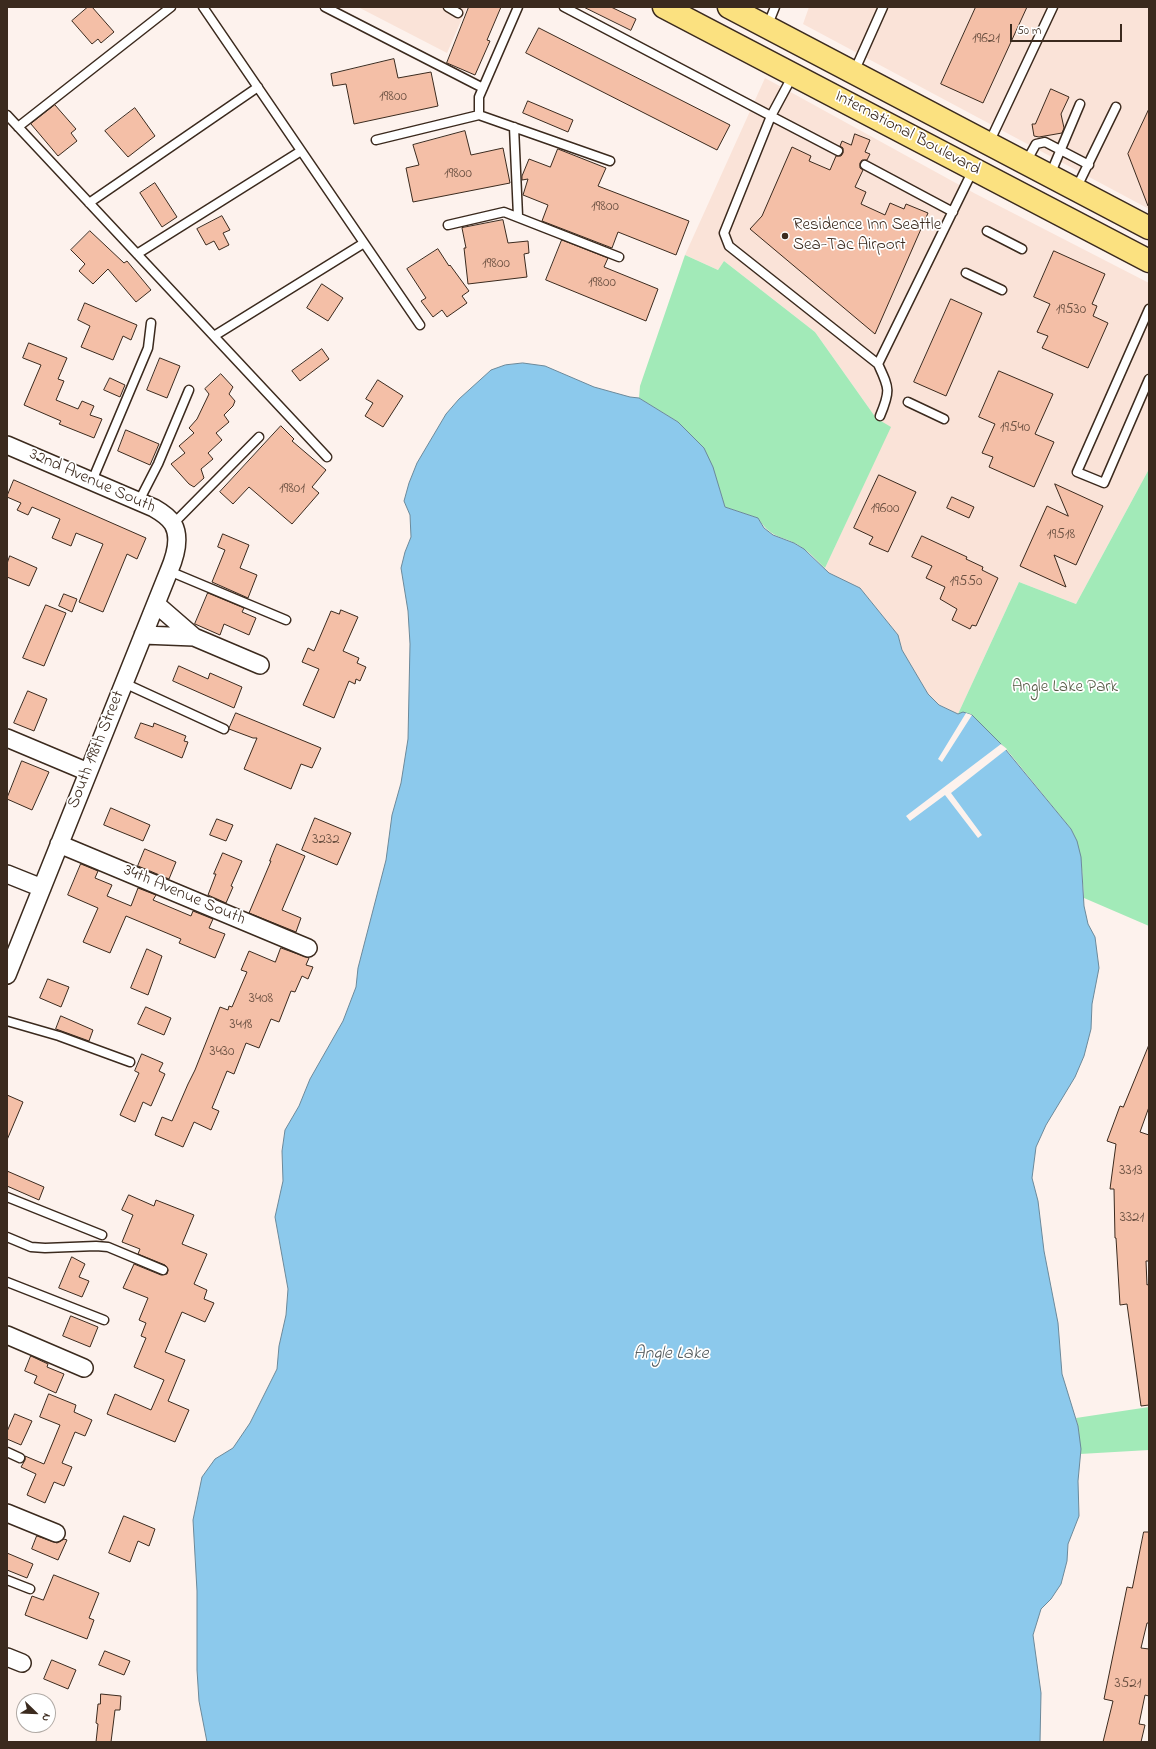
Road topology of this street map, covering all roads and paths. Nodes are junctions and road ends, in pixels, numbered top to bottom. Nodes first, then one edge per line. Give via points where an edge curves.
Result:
1 (171, 7) edge
2 (203, 7) edge
3 (325, 7) edge
4 (448, 7) edge
5 (518, 7) edge
6 (564, 7) edge
7 (664, 7) edge
8 (729, 7) edge
9 (775, 7) edge
10 (883, 7) edge
11 (1054, 7) edge
12 (458, 13) dead end
13 (767, 27) junction
14 (846, 69) junction
15 (793, 74) junction
16 (258, 87) junction
17 (484, 88) junction
18 (1080, 104) dead end
19 (1116, 107) dead end
20 (7, 115) edge
21 (479, 115) junction
22 (771, 116) junction
23 (18, 126) junction
24 (514, 127) junction
25 (376, 140) dead end
26 (988, 144) junction
27 (301, 151) junction
28 (838, 151) dead end
29 (1061, 151) junction
30 (610, 161) dead end
31 (1025, 163) junction
32 (865, 165) dead end
33 (1089, 165) junction
34 (974, 169) junction
35 (1049, 176) junction
36 (1076, 190) junction
37 (89, 203) junction
38 (953, 212) junction
39 (518, 216) junction
40 (448, 224) dead end
41 (1149, 228) edge
42 (988, 231) dead end
43 (364, 243) junction
44 (1022, 249) dead end
45 (137, 254) junction
46 (619, 257) dead end
47 (1149, 261) edge
48 (966, 273) dead end
49 (1002, 290) dead end
50 (1148, 312) edge
51 (151, 323) dead end
52 (420, 325) dead end
53 (214, 336) junction
54 (878, 364) junction
55 (1149, 378) edge
56 (189, 390) dead end
57 (908, 402) dead end
58 (880, 416) dead end
59 (944, 419) dead end
60 (259, 437) dead end
61 (7, 444) edge
62 (327, 457) dead end
63 (92, 481) junction
64 (139, 501) junction
65 (173, 524) junction
66 (170, 571) junction
67 (156, 604) junction
68 (286, 620) dead end
69 (143, 635) junction
70 (194, 637) junction
71 (260, 665) dead end
72 (124, 683) junction
73 (224, 729) dead end
74 (7, 738) edge
75 (88, 772) junction
76 (59, 844) junction
77 (7, 874) edge
78 (42, 888) junction
79 (308, 948) dead end
80 (7, 975) edge
81 (7, 1021) edge
82 (130, 1062) dead end
83 (7, 1197) edge
84 (102, 1235) dead end
85 (7, 1237) edge
86 (163, 1270) dead end
87 (7, 1282) edge
88 (104, 1320) dead end
89 (7, 1335) edge
90 (84, 1368) dead end
91 (7, 1452) edge
92 (20, 1458) dead end
93 (7, 1513) edge
94 (56, 1533) dead end
95 (7, 1580) edge
96 (30, 1589) dead end

1 - 23 lane
2 - 16 lane
3 - 17 lane
4 - 12 lane
5 - 17 lane
6 - 22 lane
7 - 15 main road, International Boulevard
8 - 13 main road, International Boulevard
9 - 13 lane
10 - 14 lane
11 - 26 lane
13 - 14 main road, International Boulevard
14 - 15 main road via 821,71 801,67
14 - 26 main road, International Boulevard
15 - 22 lane
15 - 34 main road, International Boulevard
16 - 27 lane
16 - 37 lane
17 - 21 lane via 478,103
18 - 29 lane
19 - 33 lane
20 - 23 lane
21 - 24 lane
21 - 25 lane
22 - 28 lane
22 - 54 lane via 724,233 729,246
23 - 37 lane
24 - 30 lane
24 - 39 lane
26 - 31 main road, International Boulevard
27 - 43 lane
27 - 45 lane
29 - 31 lane via 1045,142 1036,144
29 - 33 lane
29 - 35 lane
31 - 35 main road, International Boulevard
32 - 38 lane
33 - 36 lane
34 - 38 lane
34 - 47 main road, International Boulevard
35 - 36 main road, International Boulevard
36 - 41 main road, International Boulevard
37 - 45 lane
38 - 54 lane
39 - 40 lane via 504,212
39 - 46 lane
42 - 44 lane
43 - 52 lane
43 - 53 lane
45 - 53 lane
48 - 49 lane
50 - 55 lane via 1077,472 1104,483
51 - 63 lane via 148,348
53 - 62 lane
54 - 58 lane via 888,387 887,400
56 - 64 lane via 158,464
57 - 59 lane
60 - 65 lane
61 - 63 street, 32nd Avenue South
63 - 64 street, 32nd Avenue South
64 - 65 street, 32nd Avenue South via 165,516
65 - 66 street, South 198th Street via 176,552
66 - 67 street, South 198th Street
66 - 68 lane
67 - 69 street, South 198th Street
67 - 70 street
69 - 70 street
69 - 72 street, South 198th Street
70 - 71 street
72 - 73 lane
72 - 75 street, South 198th Street
74 - 75 street
75 - 76 street, South 198th Street
76 - 78 street, South 198th Street
76 - 79 street, 34th Avenue South
77 - 78 street
78 - 80 street, South 198th Street
81 - 82 lane via 59,1036
83 - 84 lane
85 - 86 lane via 31,1247 108,1247
87 - 88 lane
89 - 90 street
91 - 92 lane
93 - 94 street
95 - 96 lane

